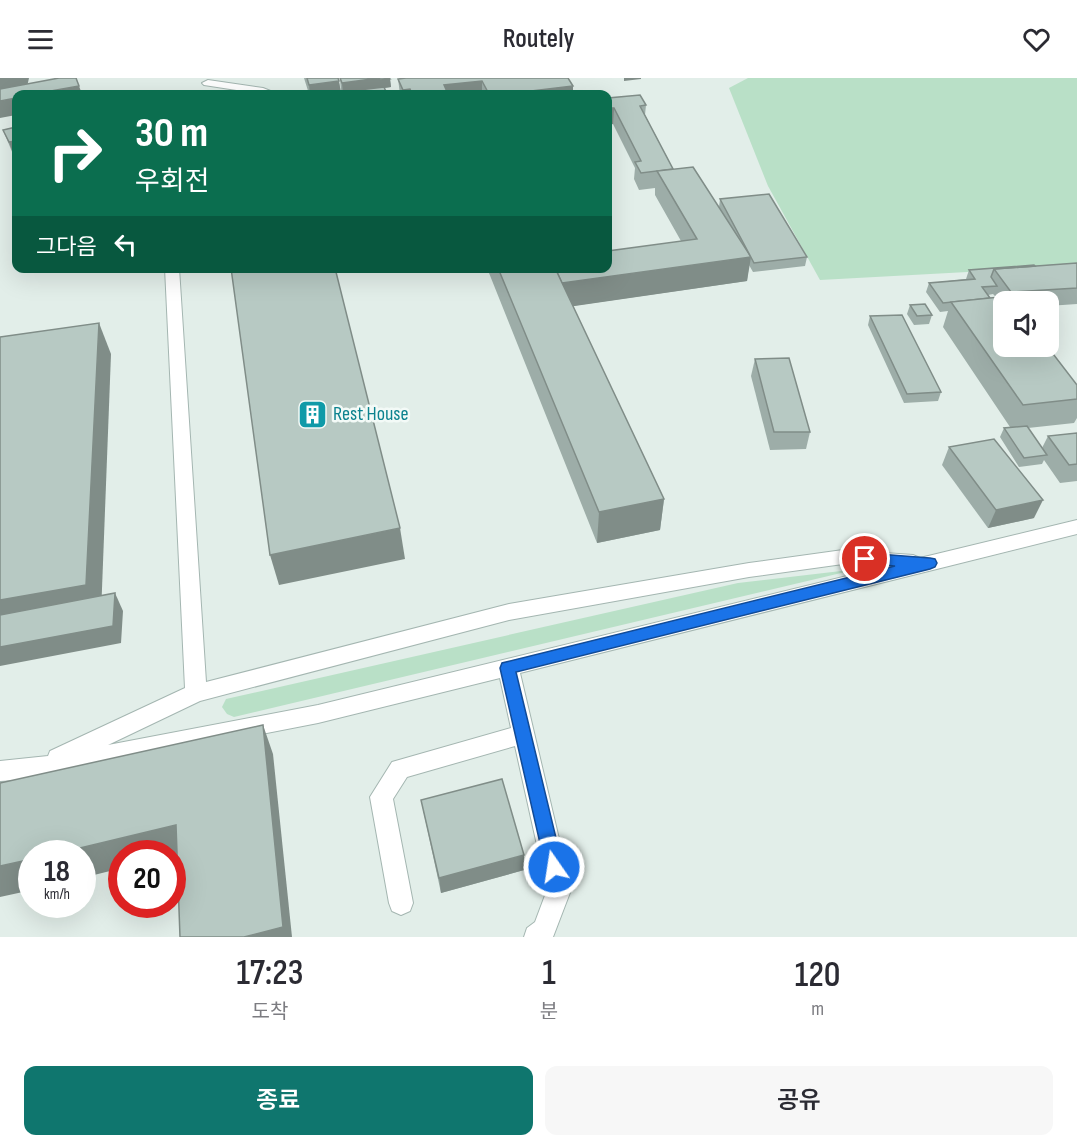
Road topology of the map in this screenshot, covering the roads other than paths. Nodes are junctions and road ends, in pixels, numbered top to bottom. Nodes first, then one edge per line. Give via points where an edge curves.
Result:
1 (209, 80) edge
2 (258, 90) edge
3 (172, 273) edge
4 (1077, 527) edge
5 (930, 563) junction
6 (508, 668) junction
7 (196, 693) junction
8 (523, 734) junction
9 (33, 769) junction
10 (0, 771) edge
11 (401, 903) dead end
12 (536, 937) edge

1 - 2 lane
3 - 7 lane
4 - 5 lane
5 - 6 lane
5 - 7 lane via 843,557 509,612
6 - 8 lane
6 - 9 lane via 318,714
7 - 9 lane
8 - 11 lane via 400,769 381,797
8 - 12 lane via 559,890 544,930
9 - 10 lane

